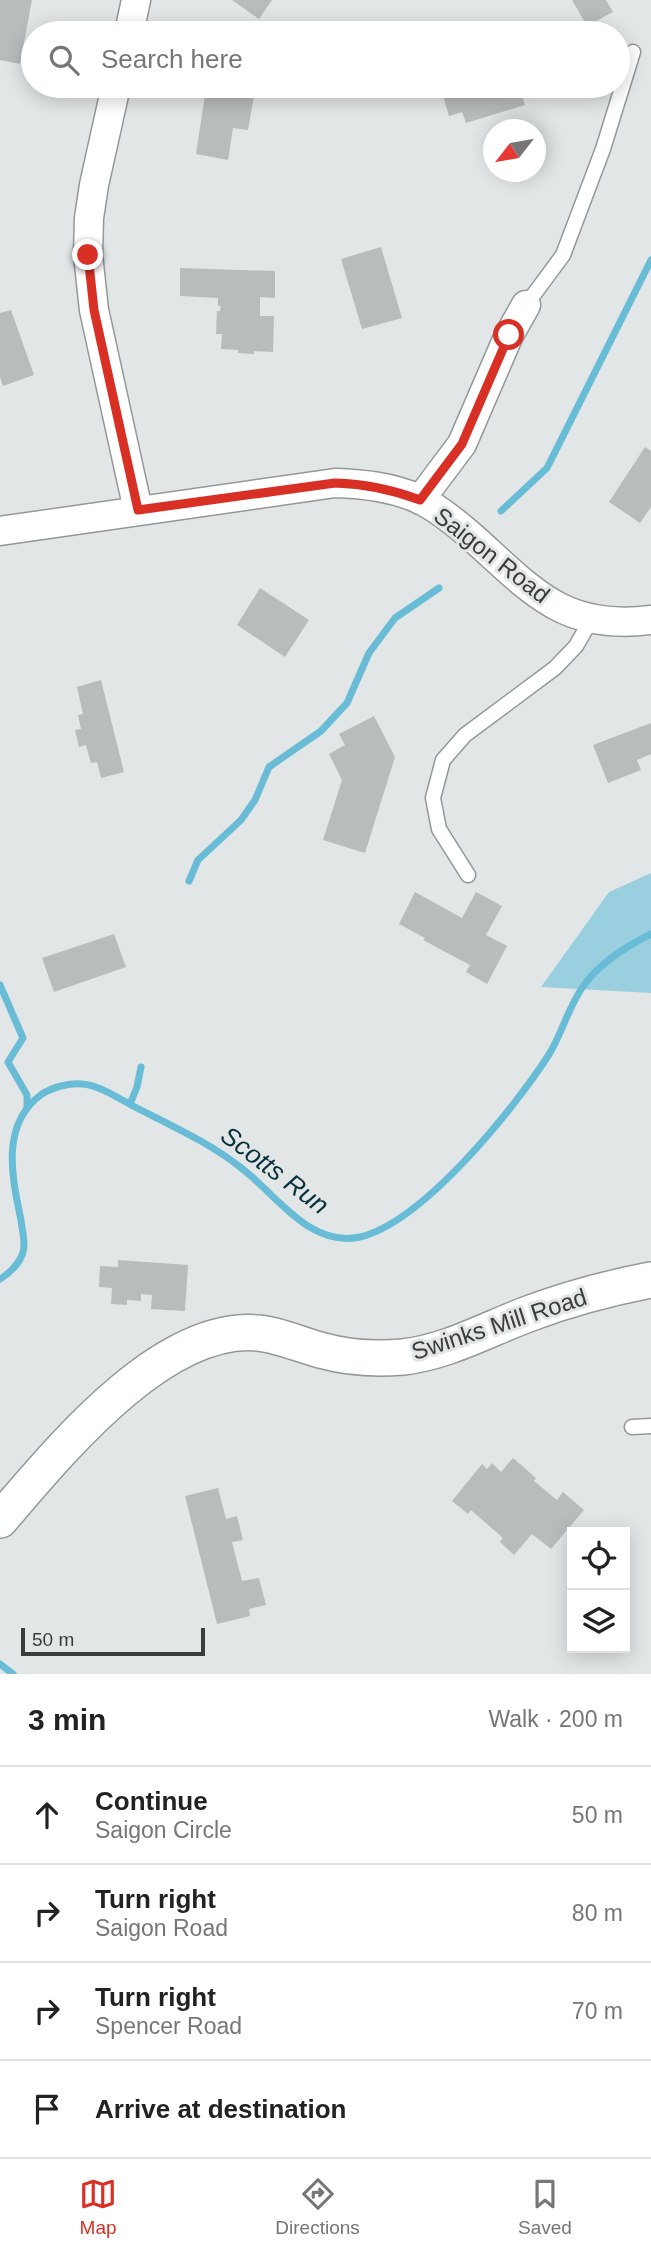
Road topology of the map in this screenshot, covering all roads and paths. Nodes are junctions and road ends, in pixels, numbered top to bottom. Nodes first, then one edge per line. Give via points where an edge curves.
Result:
1 (136, 0) edge
2 (132, 21) edge
3 (633, 52) dead end
4 (630, 62) edge
5 (114, 98) edge
6 (619, 98) edge
7 (526, 305) joint
8 (420, 500) junction
9 (138, 510) junction
10 (0, 531) edge
11 (592, 620) junction
12 (651, 620) edge
13 (468, 875) dead end
14 (651, 1280) edge
15 (651, 1426) edge
16 (632, 1427) dead end
17 (0, 1520) edge

1 - 2 street
3 - 4 lane
5 - 9 street via 94,185 88,255 94,310
6 - 7 lane via 563,255
7 - 8 street via 462,444
8 - 9 street, Saigon Road via 366,484 335,483
8 - 11 street, Saigon Road via 448,516 538,594 563,610
9 - 10 street, Saigon Road
11 - 12 street, Saigon Road via 621,624
11 - 13 lane via 555,668 465,735 443,760 433,798 439,829
14 - 17 street, Swinks Mill Road via 590,1293 441,1349 405,1356 366,1358 328,1352 261,1333 216,1336 146,1372 114,1399 50,1461
15 - 16 lane

